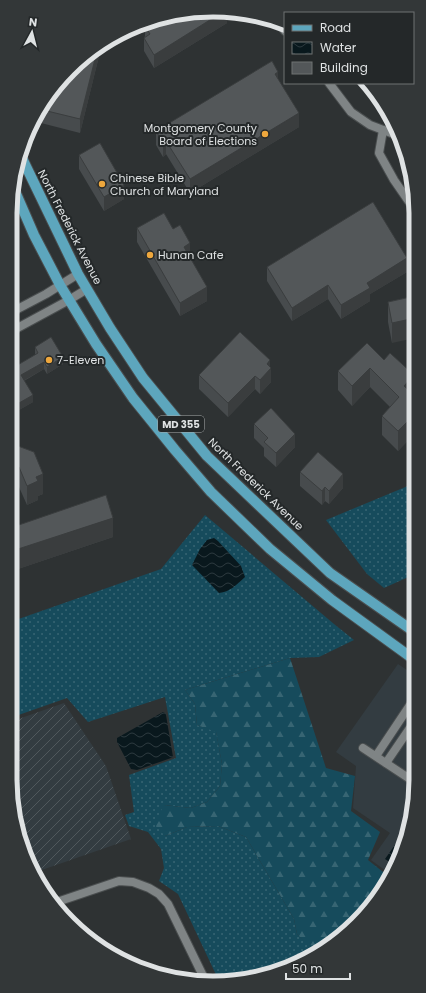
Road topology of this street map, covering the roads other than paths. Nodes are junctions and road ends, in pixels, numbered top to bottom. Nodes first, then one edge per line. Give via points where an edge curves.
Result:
1 (329, 84) edge
2 (383, 130) junction
3 (392, 133) edge
4 (24, 162) edge
5 (17, 197) edge
6 (409, 202) edge
7 (78, 274) junction
8 (60, 285) junction
9 (87, 288) junction
10 (69, 300) junction
11 (17, 309) edge
12 (17, 328) edge
13 (409, 628) edge
14 (409, 656) edge
15 (409, 706) edge
16 (409, 729) edge
17 (363, 748) dead end
18 (376, 756) junction
19 (386, 763) junction
20 (409, 778) edge
21 (60, 901) edge
22 (203, 976) edge

1 - 2 street via 351,112 370,125
2 - 3 street
2 - 6 street via 379,153
4 - 7 main road, North Frederick Avenue / MD 355
5 - 8 main road, MD 355
7 - 8 street
7 - 9 main road, North Frederick Avenue / MD 355
8 - 10 main road, MD 355
8 - 11 street
9 - 10 street
9 - 13 main road, North Frederick Avenue / MD 355 via 143,378 207,456 330,573
10 - 12 street
10 - 14 main road, MD 355 via 132,398 211,492 270,549 332,600
15 - 18 street
16 - 19 street
17 - 18 street
18 - 19 street
19 - 20 street
21 - 22 street via 119,881 133,882 149,888 168,904

